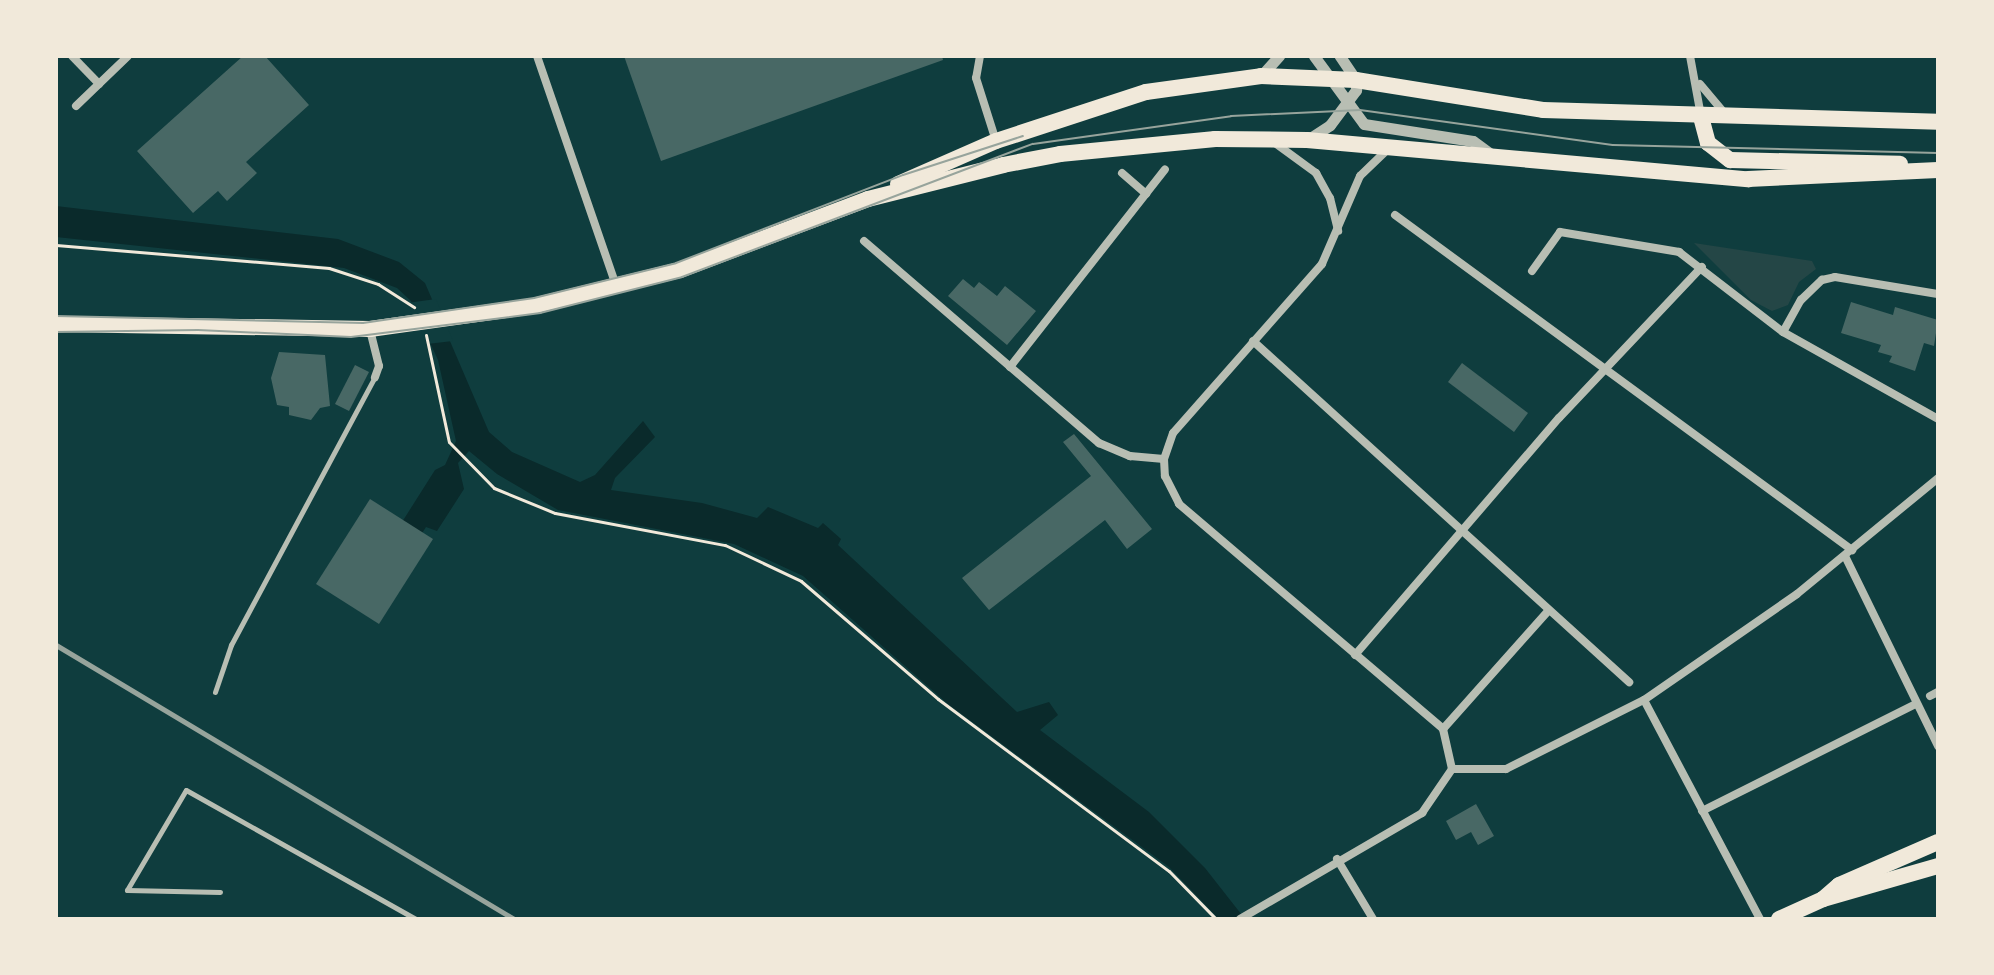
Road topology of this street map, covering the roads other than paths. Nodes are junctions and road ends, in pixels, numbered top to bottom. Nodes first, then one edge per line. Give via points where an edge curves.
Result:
1 (72, 56) edge
2 (128, 56) edge
3 (537, 56) edge
4 (980, 56) edge
5 (1279, 56) edge
6 (1314, 56) edge
7 (1340, 56) edge
8 (1690, 56) edge
9 (1261, 76) junction
10 (1330, 77) junction
11 (1356, 80) junction
12 (1697, 80) junction
13 (99, 84) junction
14 (1346, 104) junction
15 (76, 106) dead end
16 (1701, 117) junction
17 (1731, 117) junction
18 (1938, 122) edge
19 (1262, 137) junction
20 (1307, 140) junction
21 (996, 141) junction
22 (1390, 147) junction
23 (1493, 156) junction
24 (1165, 169) dead end
25 (1937, 170) edge
26 (1122, 173) dead end
27 (1146, 194) junction
28 (868, 199) junction
29 (1395, 215) dead end
30 (1338, 232) junction
31 (864, 241) dead end
32 (1702, 267) junction
33 (1532, 271) dead end
34 (617, 288) junction
35 (1938, 294) edge
36 (56, 324) edge
37 (370, 329) junction
38 (1783, 332) junction
39 (1253, 341) junction
40 (1010, 367) junction
41 (1605, 369) junction
42 (375, 377) joint
43 (1938, 419) edge
44 (1164, 459) junction
45 (1938, 478) edge
46 (1461, 530) junction
47 (1848, 553) junction
48 (1549, 610) junction
49 (1355, 655) junction
50 (1629, 682) dead end
51 (215, 692) dead end
52 (1644, 700) junction
53 (1916, 704) junction
54 (1443, 729) junction
55 (1938, 746) edge
56 (1452, 769) junction
57 (1702, 811) junction
58 (1938, 842) edge
59 (1337, 859) junction
60 (1938, 866) edge
61 (220, 892) dead end
62 (1823, 899) junction
63 (416, 919) edge
64 (1240, 919) edge
65 (1373, 919) edge
66 (1760, 919) edge
67 (1779, 919) edge

1 - 13 street
2 - 13 street
3 - 34 street
4 - 21 street via 976,78
5 - 9 street
6 - 10 street
7 - 11 street
8 - 12 street
9 - 10 highway
9 - 21 highway via 1146,92
10 - 11 highway
10 - 14 street
11 - 14 street
11 - 16 highway via 1543,110
12 - 16 street
12 - 17 street via 1707,97
13 - 15 street
14 - 20 street via 1330,125
14 - 23 street via 1364,124 1473,141
16 - 17 highway
16 - 25 highway via 1708,143 1730,160 1874,162
17 - 18 highway
19 - 20 highway
19 - 28 highway via 1060,154
19 - 30 street via 1316,173 1330,198
20 - 22 highway
21 - 28 highway
22 - 23 highway
22 - 30 street via 1360,176
23 - 25 highway via 1748,179
24 - 27 street
26 - 27 street
27 - 40 street
28 - 34 highway
29 - 41 street
30 - 39 street via 1322,264
31 - 40 street
32 - 33 street via 1679,252 1560,232
32 - 38 street via 1732,297
32 - 41 street
34 - 37 highway
35 - 38 street via 1835,277 1822,280 1801,300
36 - 37 highway
37 - 42 street via 379,366
38 - 43 street
39 - 44 street via 1173,433
39 - 46 street
40 - 44 street via 1099,443 1130,456
41 - 46 street
41 - 47 street
42 - 51 lane via 231,645
44 - 49 street via 1169,487 1179,504
45 - 47 street
46 - 48 street
46 - 49 street
47 - 52 street
47 - 53 street
48 - 50 street
48 - 54 street
49 - 54 street
52 - 56 street via 1506,769
52 - 57 street
53 - 55 street
53 - 57 street
54 - 56 street
56 - 59 street via 1422,813
57 - 66 street
58 - 62 highway via 1839,885
59 - 64 street
59 - 65 street
60 - 62 highway
61 - 63 lane via 127,890 186,790
62 - 67 highway

